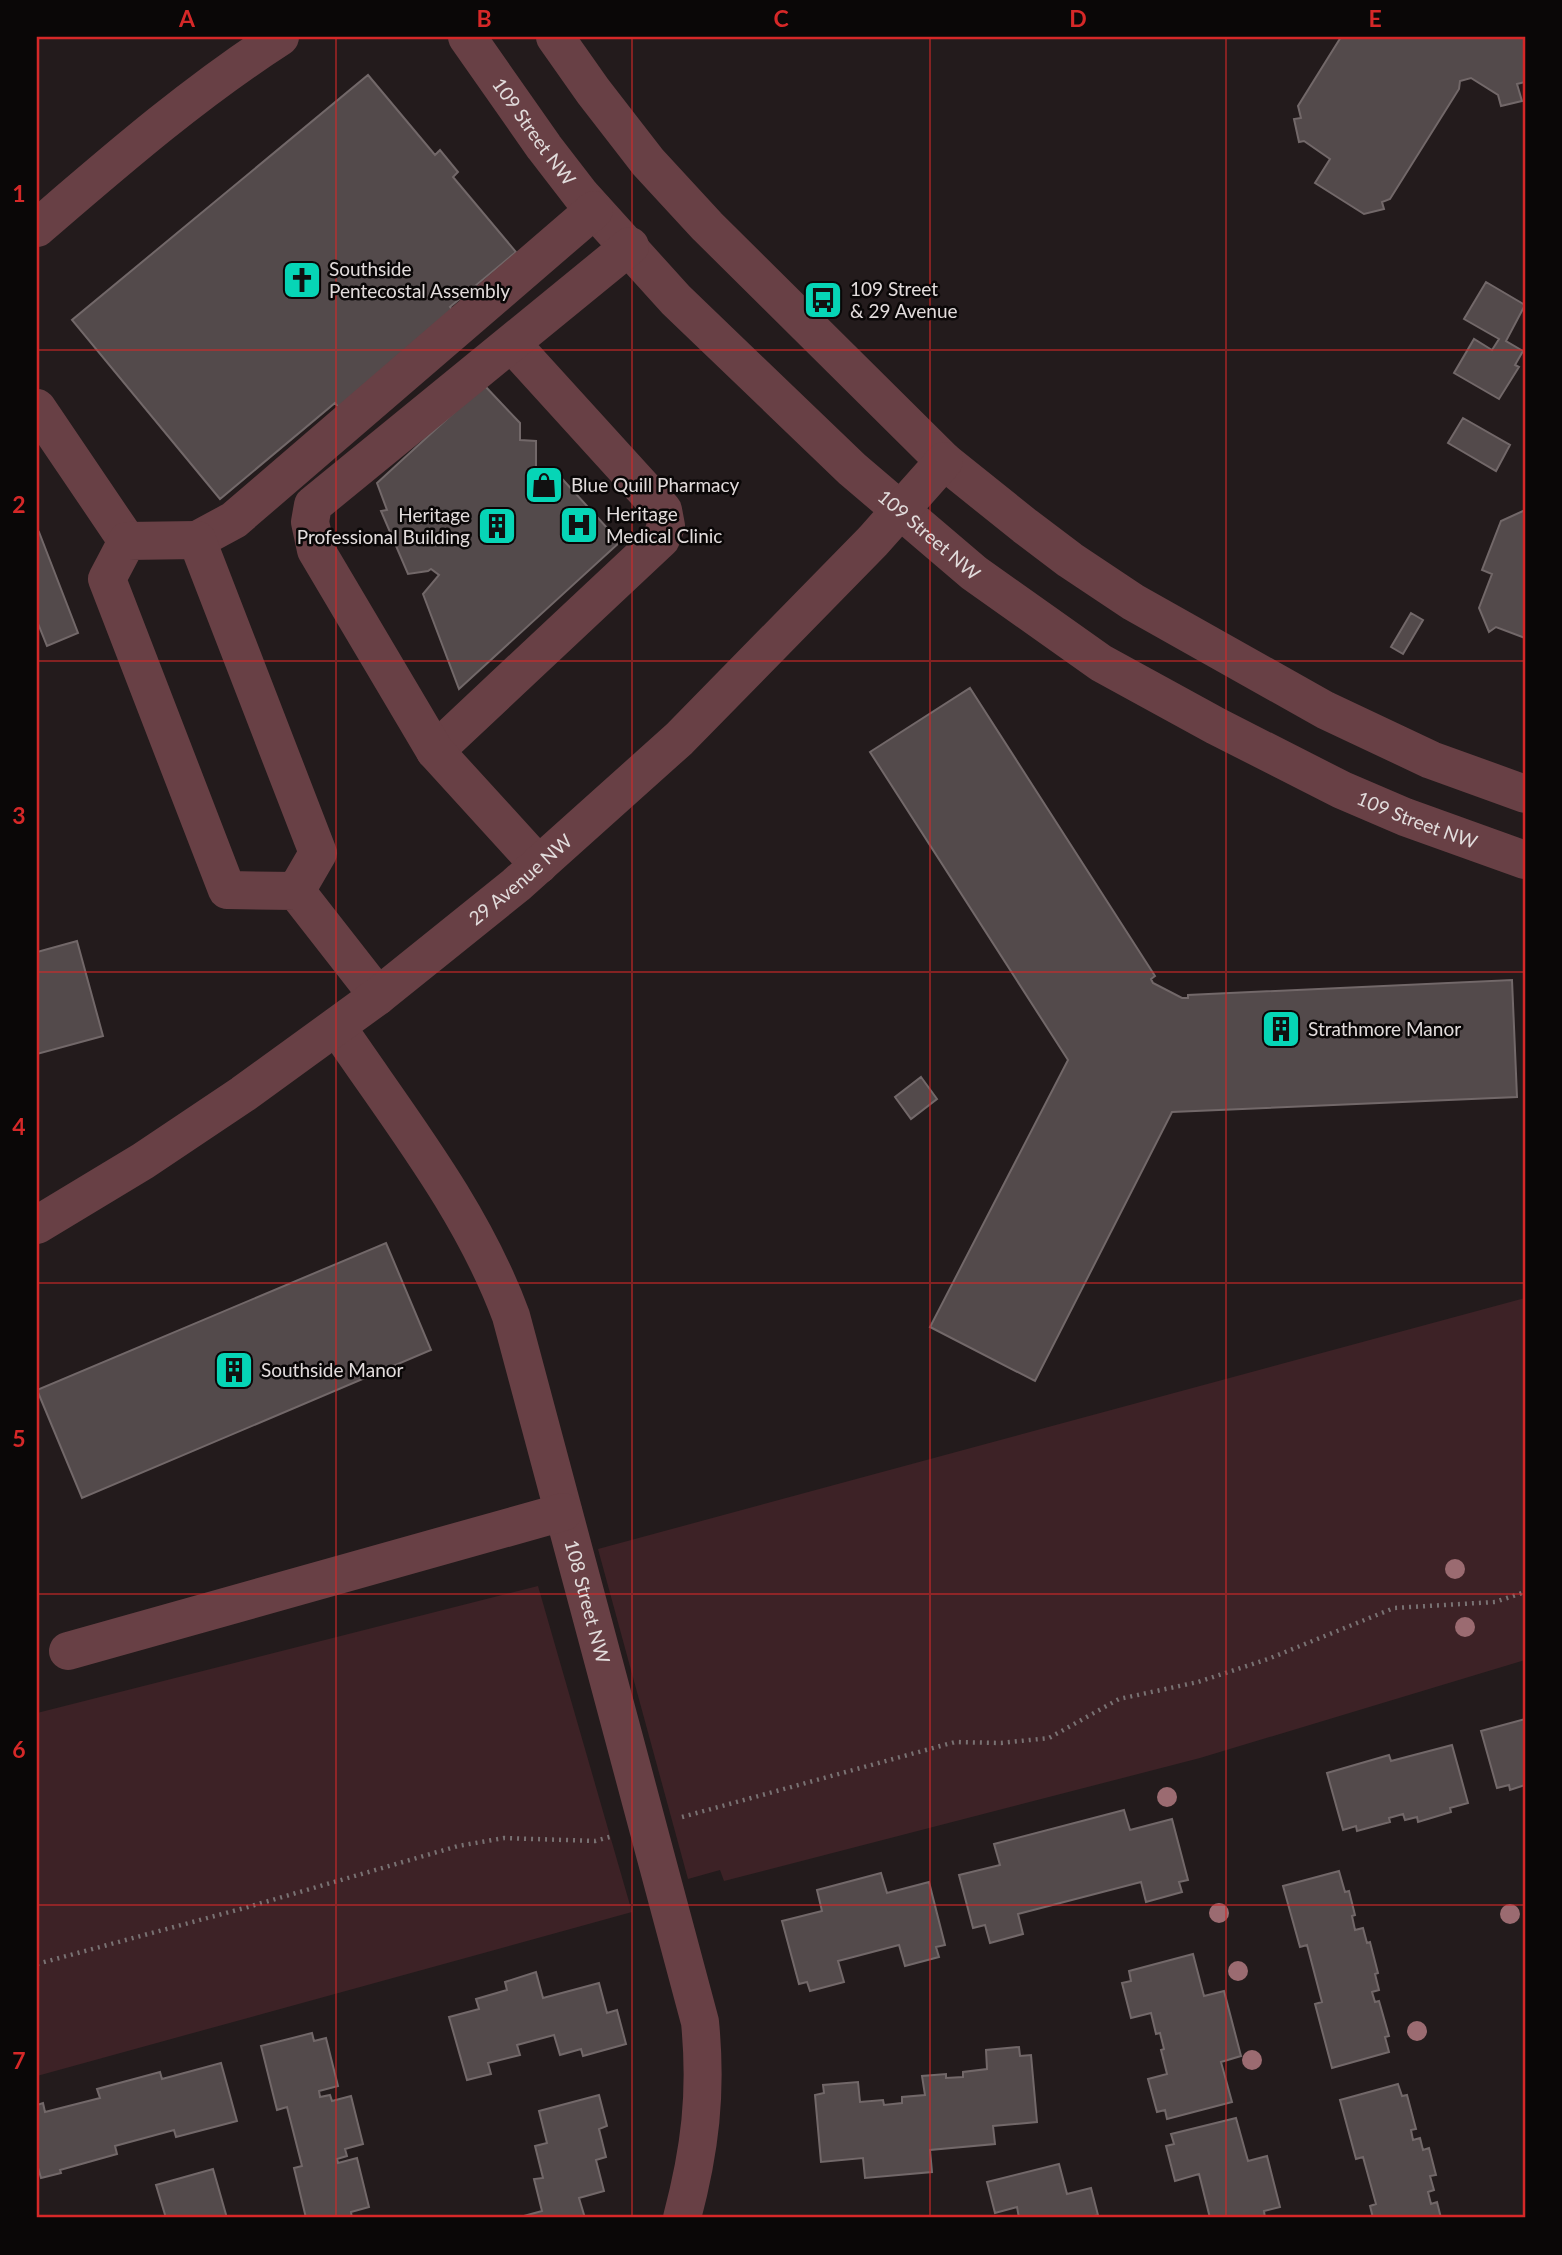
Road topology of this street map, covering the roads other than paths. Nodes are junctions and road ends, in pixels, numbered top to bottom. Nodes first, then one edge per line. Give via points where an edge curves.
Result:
1 (280, 37) edge
2 (467, 37) edge
3 (555, 37) edge
4 (594, 210) junction
5 (37, 228) edge
6 (630, 246) junction
7 (512, 344) junction
8 (37, 408) edge
9 (944, 461) junction
10 (901, 511) junction
11 (197, 540) junction
12 (127, 541) junction
13 (435, 751) junction
14 (1525, 794) edge
15 (1525, 860) edge
16 (539, 865) junction
17 (296, 891) junction
18 (378, 996) junction
19 (337, 1027) junction
20 (37, 1225) edge
21 (564, 1512) junction
22 (68, 1651) dead end
23 (682, 2218) edge

1 - 5 street via 113,162
2 - 4 street, 109 Street NW via 544,148
3 - 9 street via 648,162
4 - 6 street, 109 Street NW
4 - 11 street via 234,520
6 - 7 street
6 - 10 street, 109 Street NW via 676,300 747,370
7 - 13 street via 313,505 310,522 316,550
7 - 13 street via 663,510 666,526 661,539
8 - 12 street
9 - 10 street, 29 Avenue NW
9 - 14 street via 1070,560 1232,660 1419,754
10 - 15 street, 109 Street NW via 974,573 1101,663 1145,688 1342,790
10 - 16 street, 29 Avenue NW via 679,739
11 - 12 street
11 - 17 street via 317,853
12 - 17 street via 107,579 227,890
13 - 16 street
16 - 18 street, 29 Avenue NW
17 - 18 street
18 - 19 street, 29 Avenue NW
19 - 20 street, 29 Avenue NW via 188,1132
19 - 21 street, 108 Street NW via 444,1182 498,1282
21 - 22 street
21 - 23 street, 108 Street NW via 700,2022 702,2125

